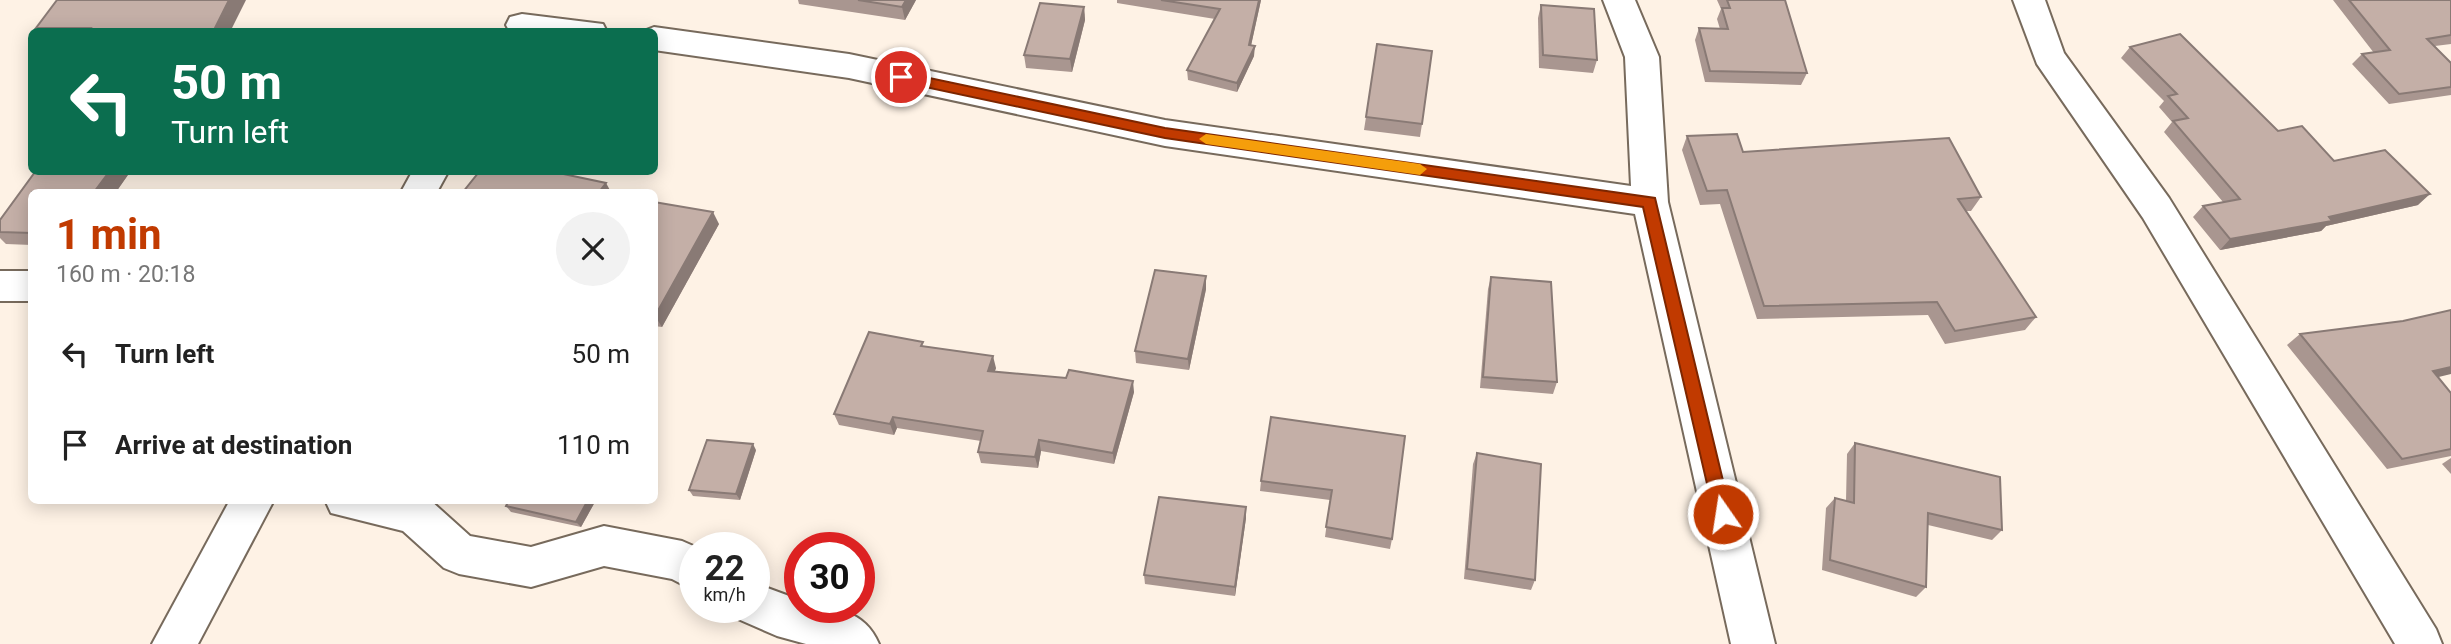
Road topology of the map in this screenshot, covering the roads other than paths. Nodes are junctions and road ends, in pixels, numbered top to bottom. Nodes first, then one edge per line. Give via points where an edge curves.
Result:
1 (1619, 0) edge
2 (2029, 0) edge
3 (525, 19) edge
4 (571, 28) edge
5 (658, 39) edge
6 (1650, 202) junction
7 (0, 286) edge
8 (28, 286) edge
9 (251, 504) edge
10 (366, 504) edge
11 (679, 560) edge
12 (770, 611) edge
13 (174, 644) edge
14 (857, 644) edge
15 (1753, 644) edge
16 (2420, 644) edge

1 - 6 street via 1642,57
2 - 16 street via 2049,56 2156,208
3 - 4 street
5 - 6 street via 849,66 1165,133
6 - 15 street
7 - 8 street
9 - 13 street
10 - 11 street via 415,514 459,554 531,567 604,546
12 - 14 street via 844,633

